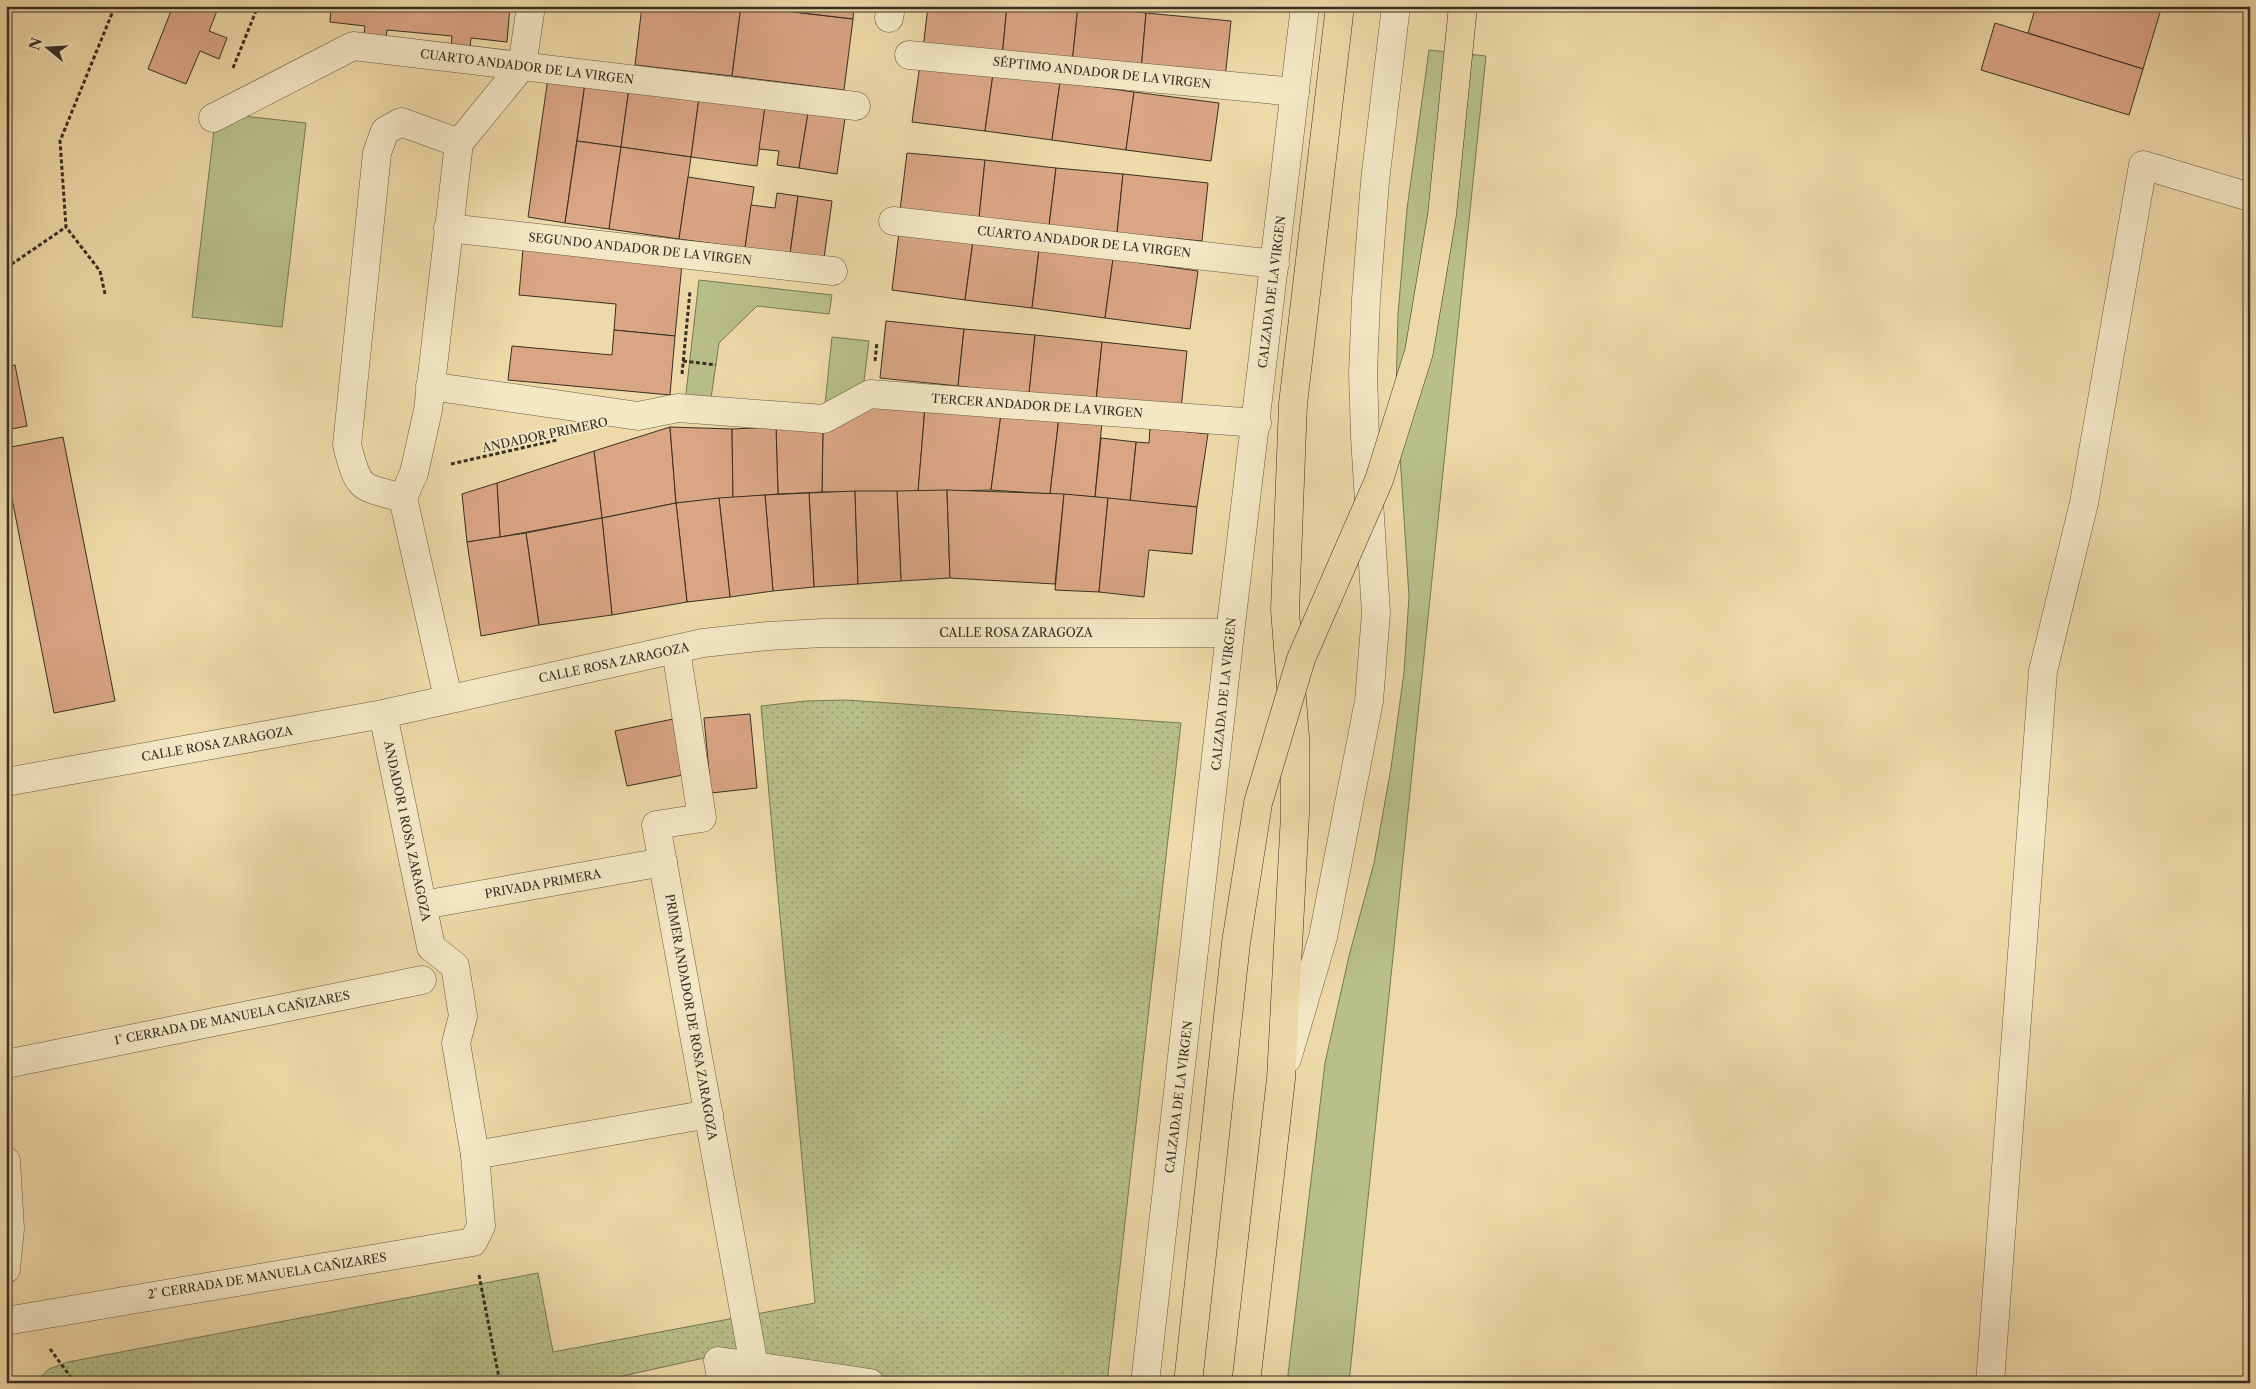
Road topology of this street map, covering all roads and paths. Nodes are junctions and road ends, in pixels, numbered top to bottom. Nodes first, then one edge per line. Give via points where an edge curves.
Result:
1 (116, 6) edge
2 (531, 6) edge
3 (1305, 6) edge
4 (1340, 6) edge
5 (1396, 6) edge
6 (1463, 6) edge
7 (909, 55) dead end
8 (522, 66) junction
9 (1295, 92) junction
10 (856, 106) dead end
11 (213, 118) dead end
12 (459, 143) junction
13 (2250, 197) edge
14 (893, 221) dead end
15 (66, 227) junction
16 (448, 228) junction
17 (694, 256) junction
18 (1275, 264) junction
19 (6, 268) edge
20 (833, 271) dead end
21 (105, 294) dead end
22 (683, 362) junction
23 (716, 365) dead end
24 (430, 386) junction
25 (678, 408) junction
26 (1257, 423) junction
27 (564, 439) dead end
28 (414, 473) junction
29 (403, 498) junction
30 (1230, 633) junction
31 (676, 650) junction
32 (448, 698) junction
33 (383, 714) junction
34 (6, 782) edge
35 (663, 862) junction
36 (422, 905) junction
37 (422, 980) dead end
38 (6, 1064) edge
39 (1281, 1080) junction
40 (709, 1114) junction
41 (475, 1155) junction
42 (6, 1161) edge
43 (477, 1234) junction
44 (6, 1269) edge
45 (6, 1321) edge
46 (754, 1366) junction
47 (500, 1383) edge
48 (722, 1383) edge
49 (870, 1383) edge
50 (1145, 1383) edge
51 (1188, 1383) edge
52 (1246, 1383) edge
53 (1990, 1383) edge

1 - 15 path via 60,141
2 - 8 street
3 - 9 street, CALZADA DE LA VIRGEN
4 - 39 main road via 1293,404 1285,610 1295,737 1296,814
5 - 39 street via 1375,181 1363,373 1376,613 1369,701 1323,937
6 - 51 main road, bridge via 1442,215 1419,352 1379,480 1301,659 1258,804 1236,943
7 - 9 street, SÉPTIMO ANDADOR DE LA VIRGEN
8 - 10 street, CUARTO ANDADOR DE LA VIRGEN
8 - 11 street, CUARTO ANDADOR DE LA VIRGEN via 353,46
8 - 12 street
9 - 18 street, CALZADA DE LA VIRGEN
12 - 16 street
12 - 29 street via 401,122 385,131 377,153 347,445 354,474 364,487
13 - 53 street via 2144,165 2084,503 2043,671
14 - 18 street, CUARTO ANDADOR DE LA VIRGEN
15 - 19 path
15 - 21 path via 100,271
16 - 17 street, SEGUNDO ANDADOR DE LA VIRGEN
16 - 24 street
17 - 20 street, SEGUNDO ANDADOR DE LA VIRGEN
17 - 22 path
18 - 26 street, CALZADA DE LA VIRGEN
22 - 23 path
22 - 25 path
24 - 25 street via 638,416
24 - 28 street
25 - 26 street, TERCER ANDADOR DE LA VIRGEN via 824,419 870,394
26 - 30 street, CALZADA DE LA VIRGEN
27 - 28 path, ANDADOR PRIMERO
28 - 29 street
29 - 32 street
30 - 31 street, CALLE ROSA ZARAGOZA via 823,633 704,643
30 - 50 street, CALZADA DE LA VIRGEN
31 - 32 street, CALLE ROSA ZARAGOZA
31 - 35 street, PRIMER ANDADOR DE ROSA ZARAGOZA via 702,818 656,825
32 - 33 street, CALLE ROSA ZARAGOZA
33 - 34 street, CALLE ROSA ZARAGOZA
33 - 36 street, ANDADOR 1 ROSA ZARAGOZA
35 - 36 street, PRIVADA PRIMERA
35 - 40 street, PRIMER ANDADOR DE ROSA ZARAGOZA
36 - 41 street, ANDADOR 1 ROSA ZARAGOZA via 431,947 456,966 463,1016 456,1044
37 - 38 street, 1° CERRADA DE MANUELA CAÑIZARES
39 - 52 main road
40 - 41 street
40 - 46 street, PRIMER ANDADOR DE ROSA ZARAGOZA
41 - 43 street
42 - 44 street via 10,1229
43 - 45 street, 2° CERRADA DE MANUELA CAÑIZARES
43 - 47 path
46 - 48 street via 718,1361
46 - 49 street

